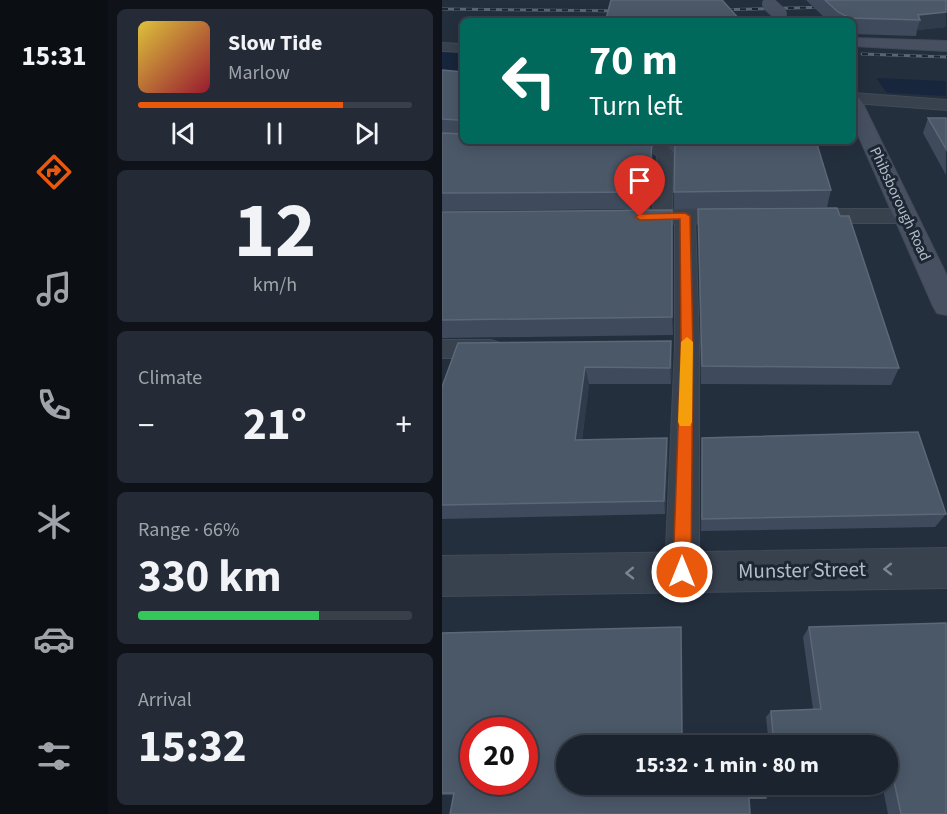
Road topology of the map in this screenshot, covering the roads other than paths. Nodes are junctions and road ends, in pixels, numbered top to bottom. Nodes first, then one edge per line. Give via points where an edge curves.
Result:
1 (856, 42) edge
2 (946, 46) edge
3 (442, 47) edge
4 (460, 48) edge
5 (856, 103) edge
6 (946, 105) edge
7 (856, 110) edge
8 (597, 145) edge
9 (905, 216) junction
10 (674, 217) junction
11 (604, 218) edge
12 (940, 274) edge
13 (946, 306) edge
14 (442, 349) edge
15 (512, 349) edge
16 (946, 568) edge
17 (682, 572) junction
18 (442, 576) edge

1 - 2 main road
3 - 4 lane
5 - 6 street
7 - 9 main road, Phibsborough Road
8 - 10 lane via 659,148 665,156
9 - 10 street
9 - 12 main road, Phibsborough Road
10 - 11 street
10 - 17 lane
12 - 13 main road, Phibsborough Road
14 - 15 lane
16 -> 17 street, Munster Street
17 -> 18 street, Munster Street

